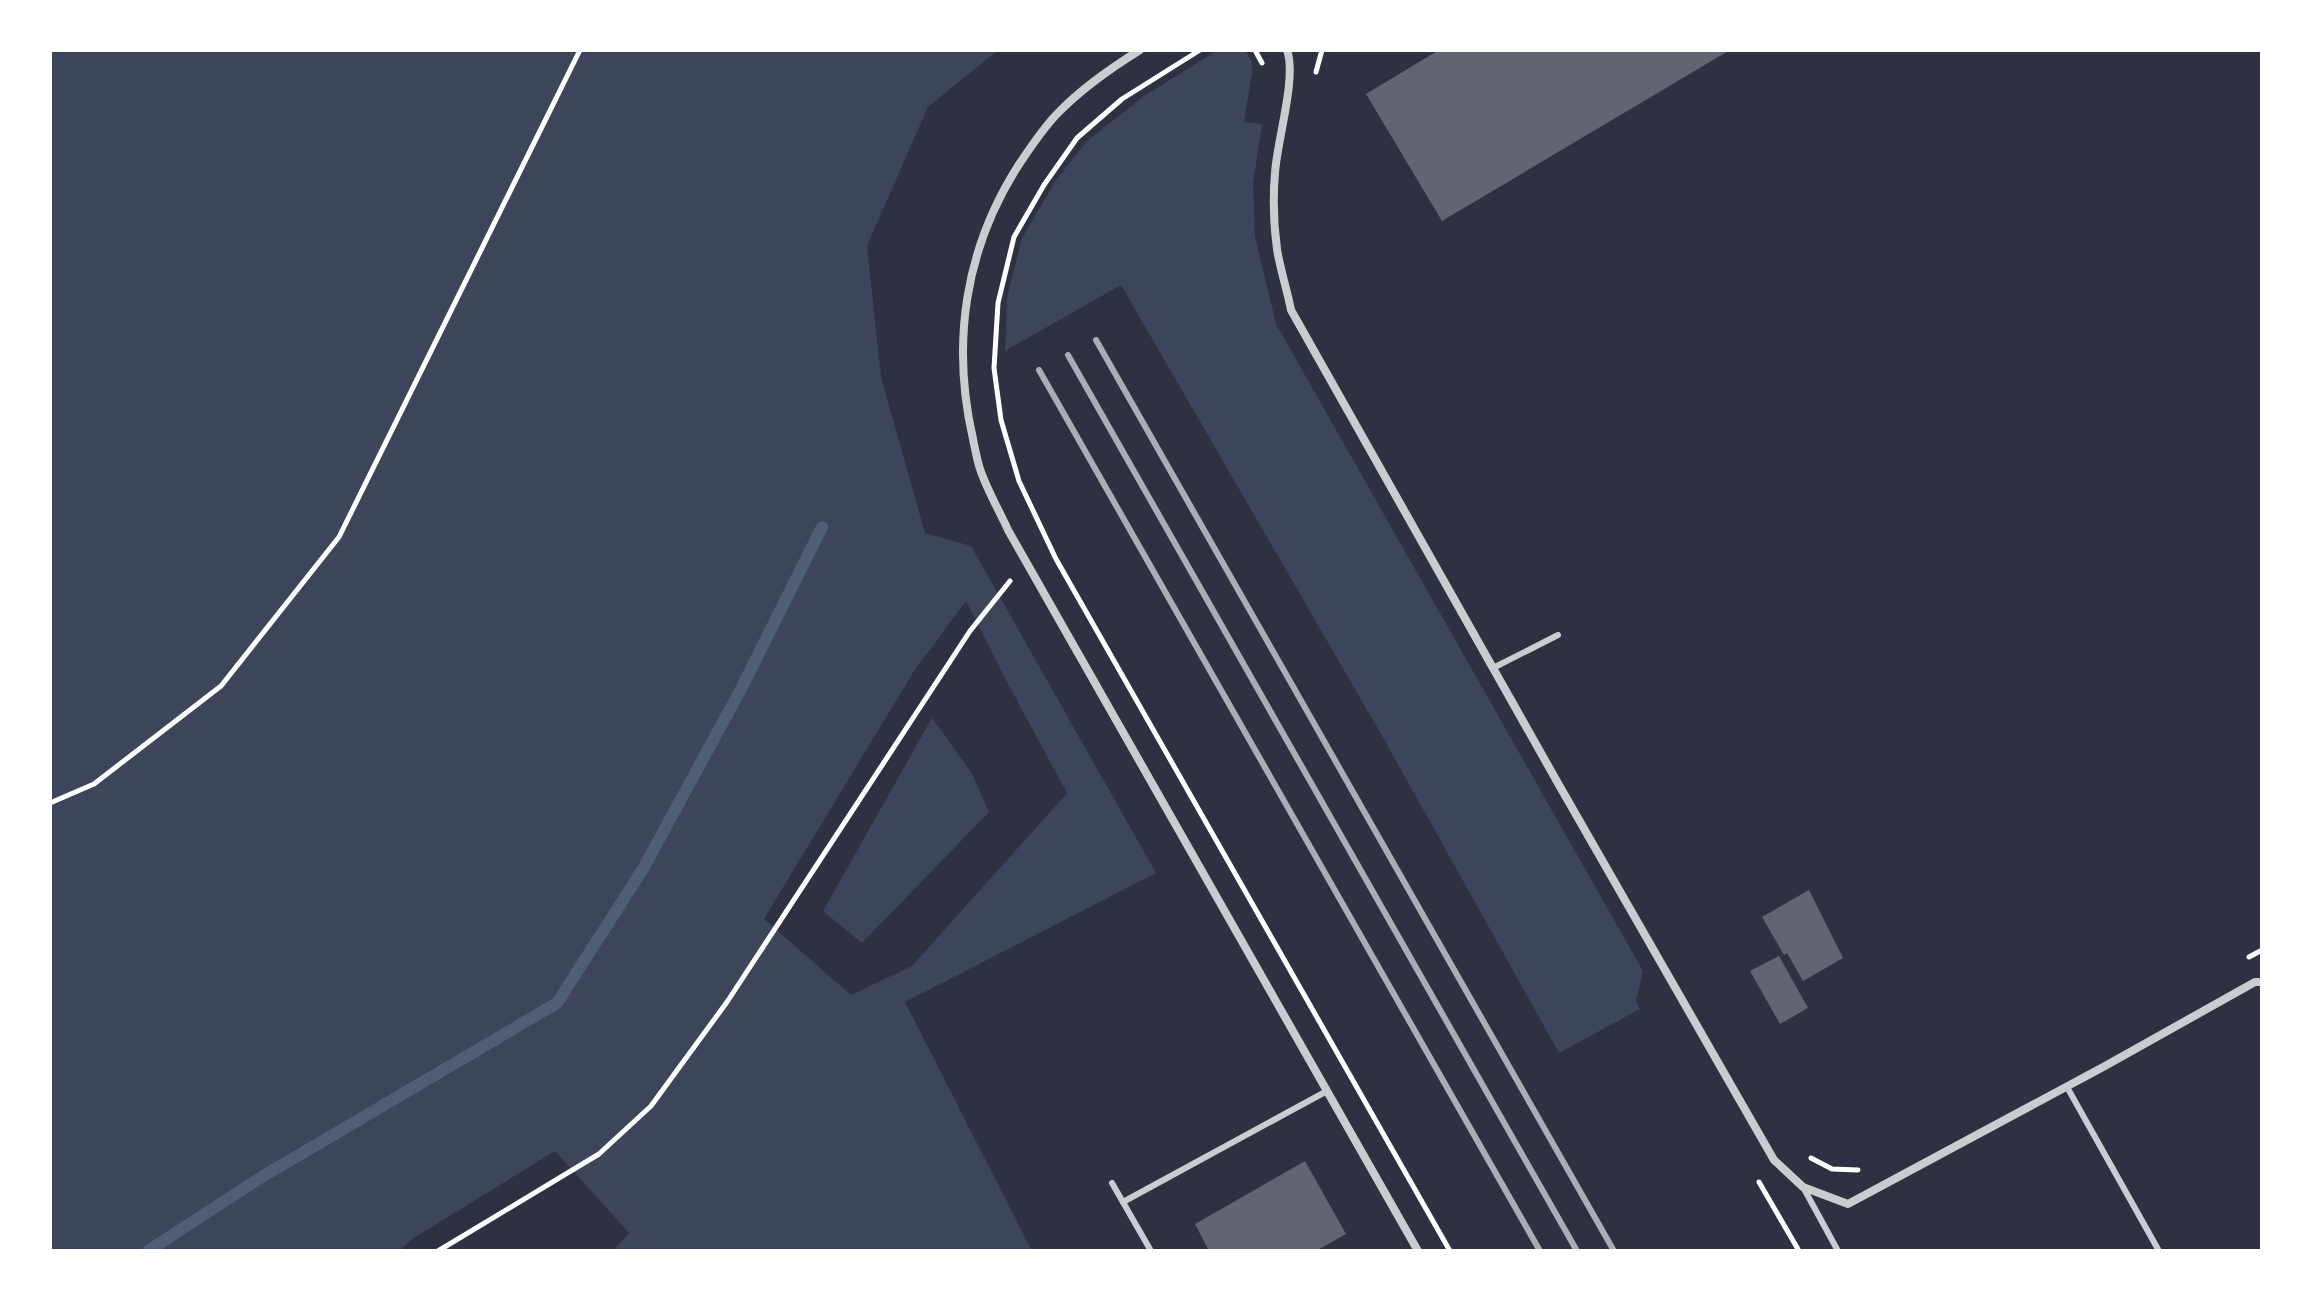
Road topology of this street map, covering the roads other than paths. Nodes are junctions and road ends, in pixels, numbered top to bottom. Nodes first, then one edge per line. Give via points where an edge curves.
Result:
1 (1140, 50) edge
2 (1287, 50) edge
3 (1558, 635) dead end
4 (1493, 668) junction
5 (2262, 982) edge
6 (2067, 1087) junction
7 (1327, 1091) junction
8 (1112, 1183) dead end
9 (1803, 1187) junction
10 (1123, 1202) junction
11 (1151, 1251) edge
12 (1418, 1251) edge
13 (1838, 1251) edge
14 (2159, 1251) edge

1 - 7 street via 1057,114 1001,193 969,282 962,339 965,405 980,469 1008,530
2 - 4 street via 1289,86 1275,176 1277,247 1291,310
3 - 4 lane
4 - 9 street via 1774,1160
5 - 6 street
6 - 9 street via 1848,1204
6 - 14 lane
7 - 10 lane
7 - 12 street
8 - 10 lane
9 - 13 lane
10 - 11 lane

